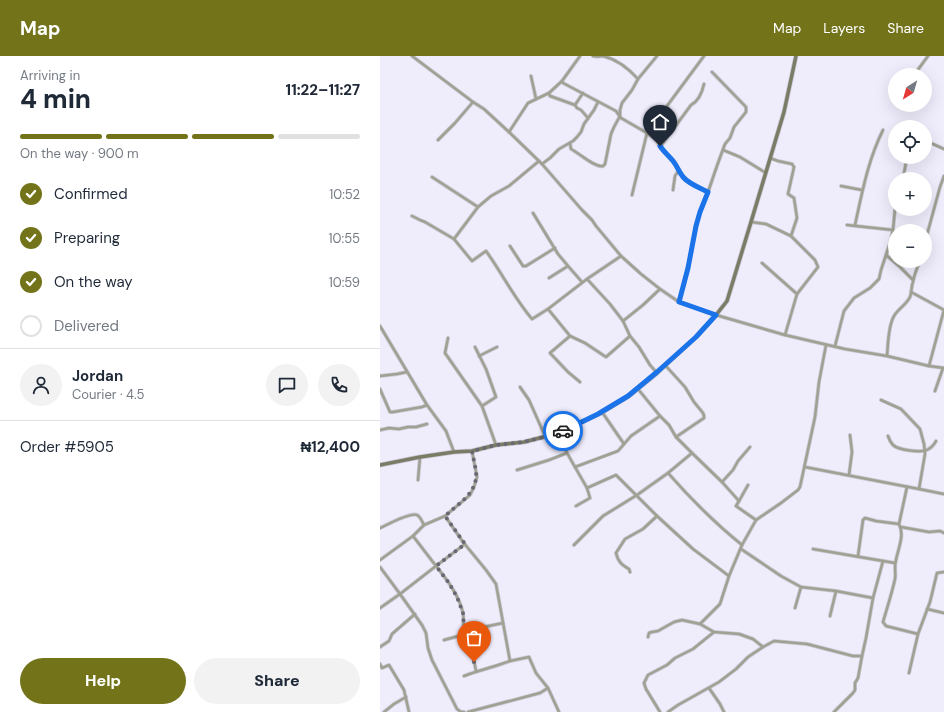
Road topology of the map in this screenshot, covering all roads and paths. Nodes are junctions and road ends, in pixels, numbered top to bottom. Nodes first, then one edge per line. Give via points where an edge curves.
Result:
1 (412, 56) edge
2 (580, 56) edge
3 (593, 56) edge
4 (657, 56) edge
5 (704, 56) edge
6 (796, 56) edge
7 (928, 56) edge
8 (919, 68) edge
9 (712, 72) dead end
10 (531, 76) dead end
11 (638, 79) junction
12 (562, 81) junction
13 (704, 84) dead end
14 (549, 93) junction
15 (583, 93) junction
16 (536, 99) junction
17 (473, 102) junction
18 (598, 102) junction
19 (575, 105) junction
20 (620, 116) junction
21 (588, 118) junction
22 (883, 130) dead end
23 (509, 132) junction
24 (647, 134) junction
25 (438, 140) dead end
26 (570, 143) junction
27 (932, 144) edge
28 (660, 146) junction
29 (944, 149) edge
30 (723, 150) junction
31 (770, 158) junction
32 (539, 161) junction
33 (542, 164) junction
34 (906, 164) dead end
35 (679, 170) junction
36 (904, 172) edge
37 (766, 173) junction
38 (944, 176) edge
39 (432, 177) dead end
40 (841, 186) dead end
41 (673, 190) dead end
42 (862, 190) junction
43 (708, 192) junction
44 (632, 195) dead end
45 (478, 207) junction
46 (533, 214) dead end
47 (412, 216) dead end
48 (751, 222) junction
49 (930, 224) edge
50 (847, 225) dead end
51 (855, 226) junction
52 (888, 229) edge
53 (791, 236) junction
54 (454, 239) junction
55 (510, 246) dead end
56 (555, 248) junction
57 (888, 248) edge
58 (886, 255) junction
59 (621, 256) junction
60 (762, 263) dead end
61 (568, 266) junction
62 (917, 268) edge
63 (549, 278) dead end
64 (587, 279) junction
65 (913, 280) junction
66 (582, 282) junction
67 (660, 289) junction
68 (911, 292) junction
69 (797, 294) junction
70 (679, 302) junction
71 (548, 309) junction
72 (944, 310) edge
73 (716, 315) junction
74 (623, 321) junction
75 (380, 326) edge
76 (785, 335) junction
77 (570, 336) junction
78 (630, 336) junction
79 (448, 338) dead end
80 (826, 345) junction
81 (835, 346) junction
82 (475, 347) dead end
83 (497, 347) dead end
84 (479, 356) junction
85 (887, 356) junction
86 (665, 365) junction
87 (929, 366) junction
88 (943, 368) edge
89 (407, 372) junction
90 (657, 372) junction
91 (380, 376) edge
92 (580, 382) dead end
93 (520, 387) dead end
94 (380, 388) edge
95 (638, 388) junction
96 (935, 391) dead end
97 (881, 400) dead end
98 (427, 405) junction
99 (482, 406) junction
100 (602, 412) junction
101 (660, 416) junction
102 (427, 424) dead end
103 (380, 430) edge
104 (559, 433) junction
105 (850, 435) dead end
106 (545, 436) junction
107 (888, 436) dead end
108 (676, 437) junction
109 (936, 441) dead end
110 (624, 444) junction
111 (496, 445) junction
112 (750, 447) dead end
113 (472, 451) junction
114 (925, 451) junction
115 (454, 452) junction
116 (567, 453) junction
117 (692, 453) junction
118 (420, 457) junction
119 (380, 465) edge
120 (575, 467) junction
121 (805, 467) junction
122 (517, 470) dead end
123 (668, 473) junction
124 (848, 475) junction
125 (418, 480) dead end
126 (722, 482) junction
127 (748, 485) dead end
128 (907, 487) junction
129 (587, 488) junction
130 (919, 489) junction
131 (944, 494) edge
132 (637, 495) junction
133 (739, 502) junction
134 (576, 506) dead end
135 (445, 516) junction
136 (657, 516) junction
137 (756, 520) junction
138 (900, 525) junction
139 (424, 526) junction
140 (380, 528) edge
141 (944, 533) edge
142 (413, 536) junction
143 (465, 544) junction
144 (574, 545) dead end
145 (742, 545) junction
146 (741, 549) junction
147 (813, 549) dead end
148 (858, 556) junction
149 (380, 560) edge
150 (883, 561) junction
151 (895, 563) junction
152 (436, 566) junction
153 (380, 567) edge
154 (630, 572) dead end
155 (944, 572) edge
156 (729, 576) junction
157 (801, 587) junction
158 (836, 592) junction
159 (400, 594) junction
160 (873, 598) junction
161 (380, 608) edge
162 (795, 608) dead end
163 (927, 609) junction
164 (944, 613) edge
165 (415, 614) junction
166 (830, 616) dead end
167 (503, 624) junction
168 (700, 624) junction
169 (714, 632) junction
170 (466, 634) junction
171 (918, 634) junction
172 (648, 637) dead end
173 (444, 640) dead end
174 (380, 647) edge
175 (763, 647) junction
176 (862, 656) junction
177 (510, 661) junction
178 (380, 664) edge
179 (381, 668) edge
180 (476, 671) junction
181 (908, 673) dead end
182 (464, 676) dead end
183 (548, 688) junction
184 (709, 688) junction
185 (406, 697) junction
186 (484, 708) junction
187 (384, 712) edge
188 (409, 712) edge
189 (464, 712) edge
190 (468, 712) edge
191 (486, 712) edge
192 (559, 712) edge
193 (660, 712) edge
194 (668, 712) edge
195 (724, 712) edge
196 (834, 712) edge

1 - 17 street
2 - 12 street
3 - 11 street via 615,61
4 - 11 street
5 - 24 street
6 - 31 street via 784,112
7 - 8 street
9 - 30 street via 746,107 746,112 734,127
10 - 16 street
11 - 20 street via 622,103
12 - 14 street
12 - 15 street
13 - 28 street via 701,95
14 - 16 street
14 - 19 street via 550,96
15 - 18 street
15 - 19 street
16 - 23 street via 528,103
17 - 23 street
17 - 25 street
18 - 20 street via 616,111
18 - 21 street
19 - 21 street
20 - 24 street
20 - 26 street via 611,134 605,164 602,167 571,149
21 - 26 street via 580,134
22 - 42 street
23 - 32 street
24 - 28 street
24 - 44 street
26 - 33 street
27 - 29 street
28 - 35 street
30 - 37 street
30 - 43 street
31 - 37 street
31 - 53 street via 792,164 794,167 788,194 794,198 797,218
32 - 33 street
32 - 45 street
33 - 59 street
34 - 36 street
35 - 41 street via 675,176
35 - 43 street via 687,181
37 - 48 street
38 - 49 street
39 - 45 street
40 - 42 street
42 - 51 street
43 - 70 street via 696,226
45 - 54 street
46 - 56 street
47 - 54 street
48 - 53 street via 766,224
48 - 73 street via 727,301
50 - 51 street
51 - 52 street
53 - 69 street via 815,260 818,267
54 - 71 street via 472,261 486,251 532,319
55 - 56 street via 523,266
56 - 61 street
57 - 58 street
58 - 65 street
58 - 81 street via 879,279 854,298 844,311
59 - 64 street
59 - 67 street
60 - 69 street
61 - 63 street
61 - 66 street
62 - 65 street
64 - 66 street
64 - 74 street
65 - 68 street
66 - 71 street
67 - 70 street
67 - 74 street
68 - 72 street
68 - 85 street via 906,303 894,317
69 - 76 street
70 - 73 street
71 - 77 street
72 - 87 street
73 - 76 street
73 - 86 street
74 - 78 street
75 - 89 street
76 - 80 street
77 - 78 street via 606,357
77 - 92 street via 550,353
78 - 90 street
79 - 99 street via 445,353
80 - 81 street
80 - 121 street
81 - 85 street
82 - 84 street
83 - 84 street
84 - 99 street via 496,397
85 - 87 street
86 - 90 street
86 - 108 street via 704,416
87 - 88 street
88 - 96 street
89 - 91 street
89 - 98 street
90 - 95 street
93 - 106 street via 529,400
94 - 98 street via 390,412
95 - 100 street
95 - 101 street
97 - 114 street via 901,409 920,429
98 - 115 street via 446,431
99 - 111 street
100 - 104 street
100 - 110 street
101 - 108 street
101 - 110 street via 631,436
102 - 103 street
104 - 106 street
104 - 116 street
105 - 124 street via 852,452
106 - 111 street via 524,442
107 - 114 street via 892,445 896,447
108 - 117 street
109 - 114 street
110 - 120 street via 618,451
111 - 113 street
112 - 126 street
113 - 115 street
113 - 135 street via 477,477 474,487 470,495
114 - 130 street
115 - 118 street
116 - 120 street
116 - 122 street
117 - 123 street
117 - 126 street
118 - 119 street
118 - 125 street
120 - 129 street
121 - 124 street
121 - 137 street via 798,490
123 - 132 street
123 - 145 street via 686,494
124 - 128 street
126 - 133 street
127 - 133 street
128 - 130 street
128 - 138 street
129 - 132 street via 616,475
129 - 134 street via 590,498
130 - 131 street
132 - 136 street
132 - 144 street via 603,516
133 - 137 street via 736,506
135 - 139 street
135 - 143 street
136 - 154 street via 643,529 625,538 616,553 620,563
136 - 156 street via 693,549
137 - 145 street
138 - 141 street
138 - 148 street via 865,518
138 - 151 street via 901,538
139 - 140 street via 421,519 412,514
139 - 142 street
142 - 149 street
142 - 152 street
143 - 152 street
143 - 167 street via 496,584
145 - 146 street
146 - 156 street
146 - 157 street
147 - 148 street
148 - 150 street
150 - 151 street
150 - 160 street
151 - 171 street via 895,578 883,622 886,626
152 - 159 street
152 - 170 street via 457,597 463,613
153 - 159 street
155 - 163 street via 937,573
156 - 168 street via 720,604
157 - 158 street
157 - 162 street
158 - 160 street
158 - 166 street
159 - 161 street
159 - 165 street
160 - 176 street
163 - 164 street
163 - 171 street
165 - 174 street
165 - 189 street via 426,633 432,660 457,709
167 - 170 street via 484,627
167 - 177 street
168 - 169 street
168 - 172 street via 682,620 658,632 649,633
169 - 175 street via 738,634 752,639
169 - 193 street via 693,649 648,675 644,683
170 - 173 street
170 - 180 street
171 - 181 street
175 - 176 street via 774,641 807,644
175 - 184 street
176 - 196 street via 855,690
177 - 180 street
177 - 183 street via 529,657 536,673
178 - 179 street
179 - 185 street via 390,665
180 - 182 street
183 - 186 street via 540,693
183 - 192 street
184 - 194 street
184 - 195 street
185 - 187 street
185 - 188 street
186 - 190 street
186 - 191 street

